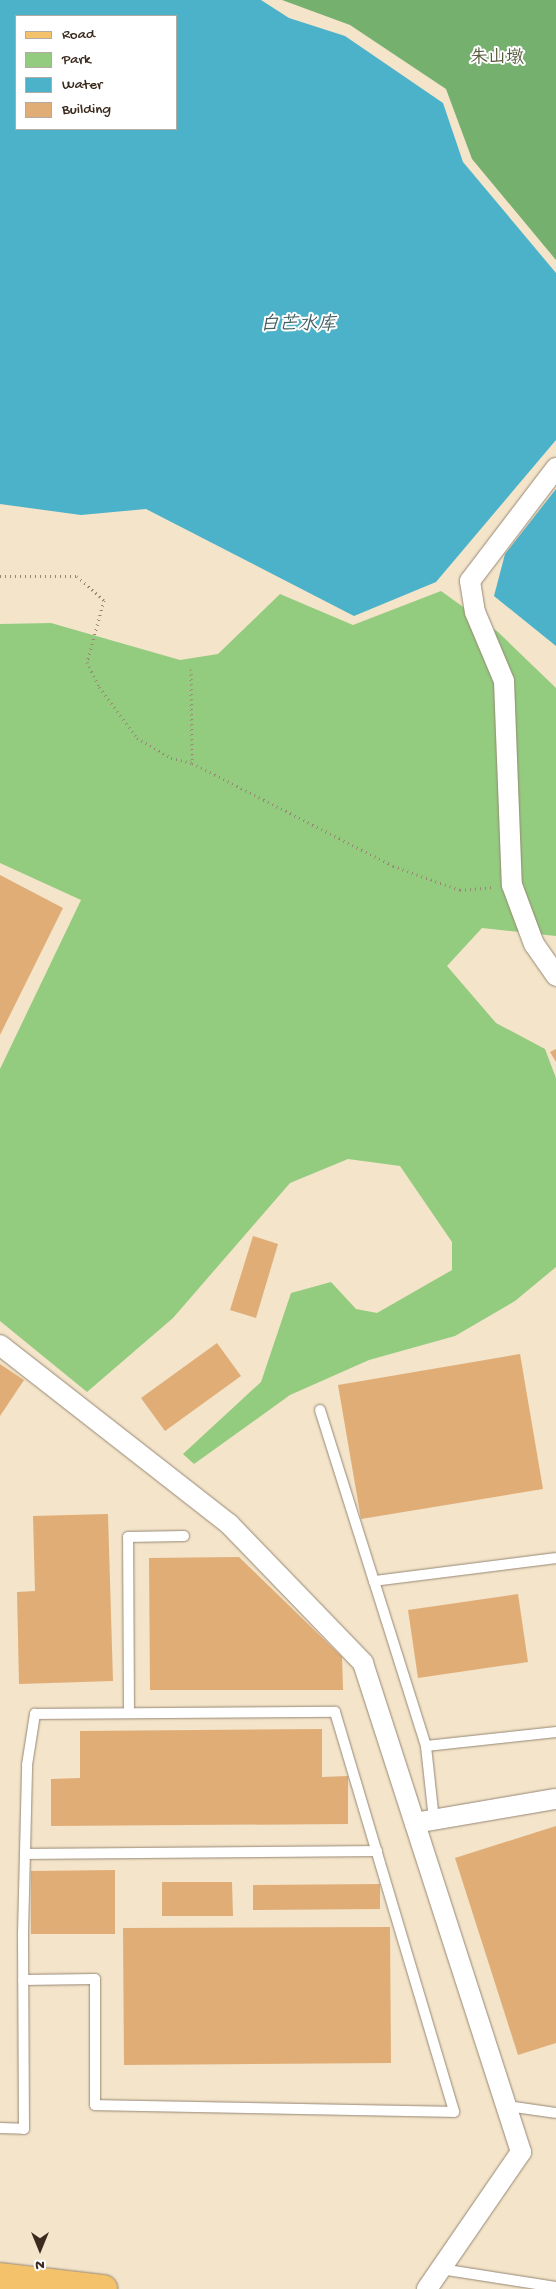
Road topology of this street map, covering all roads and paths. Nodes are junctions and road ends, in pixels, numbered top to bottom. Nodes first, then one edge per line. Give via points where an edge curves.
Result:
1 (556, 468) edge
2 (0, 576) edge
3 (191, 669) dead end
4 (192, 763) junction
5 (512, 884) junction
6 (556, 976) edge
7 (0, 1345) edge
8 (320, 1410) dead end
9 (184, 1536) dead end
10 (556, 1558) edge
11 (374, 1581) junction
12 (129, 1713) junction
13 (556, 1732) edge
14 (426, 1746) junction
15 (556, 1799) edge
16 (424, 1821) junction
17 (377, 1851) junction
18 (25, 1854) junction
19 (23, 1980) junction
20 (507, 2106) junction
21 (556, 2113) edge
22 (0, 2128) edge
23 (440, 2269) junction
24 (0, 2277) edge
25 (556, 2287) edge
26 (103, 2289) edge
27 (427, 2289) edge

1 - 5 street via 470,581 475,612 504,681
2 - 4 path via 77,576 104,600 87,662 99,687 137,738 171,758
3 - 4 path
4 - 5 path via 392,866 460,890
5 - 6 street via 534,944
7 - 16 street via 229,1524 363,1664
8 - 11 lane
9 - 12 lane via 128,1536
10 - 11 lane
11 - 14 lane
12 - 17 lane via 335,1712
12 - 18 lane via 35,1714 27,1765
13 - 14 lane
14 - 16 lane
15 - 16 street
16 - 20 street
17 - 18 lane
17 - 19 lane via 454,2112 95,2105 95,1979
18 - 19 lane
19 - 22 lane via 24,2129
20 - 21 lane
20 - 23 street via 521,2152
23 - 25 lane
23 - 27 street
24 - 26 main road

